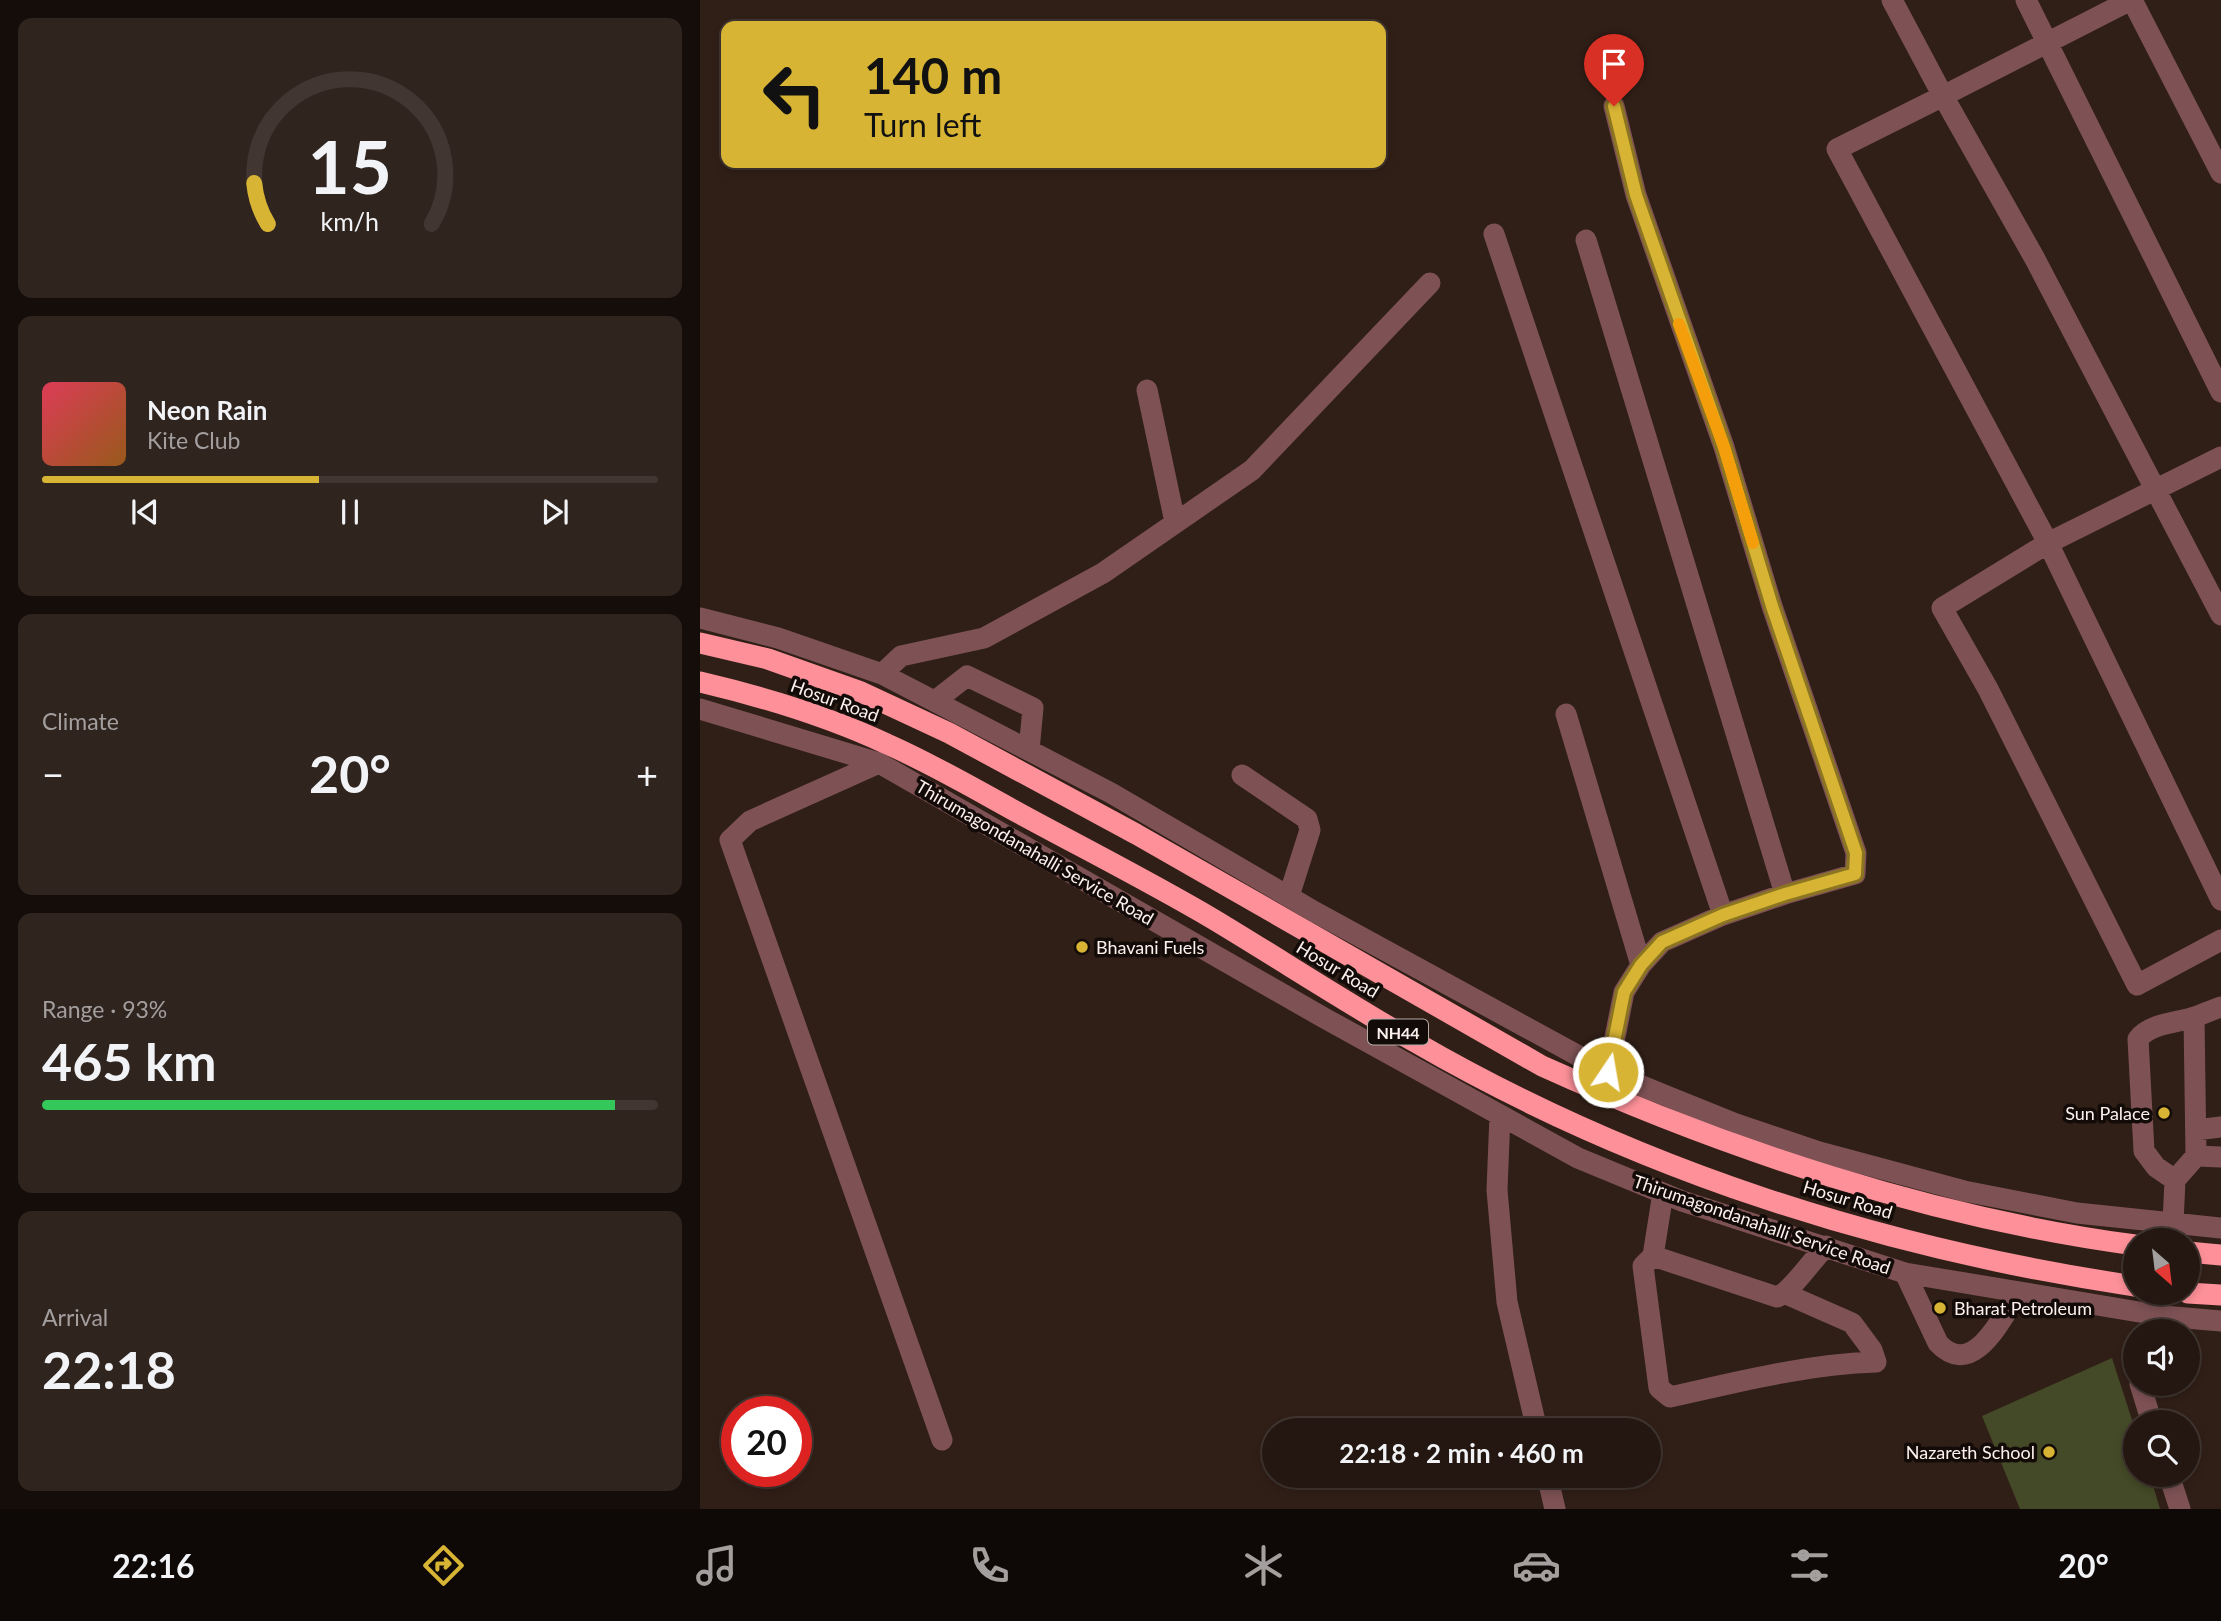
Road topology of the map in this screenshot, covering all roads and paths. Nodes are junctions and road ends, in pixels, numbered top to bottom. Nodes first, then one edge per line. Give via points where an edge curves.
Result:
1 (1892, 0) edge
2 (2026, 0) edge
3 (2131, 0) edge
4 (2048, 43) junction
5 (1943, 96) junction
6 (1614, 106) dead end
7 (2221, 173) edge
8 (1494, 234) dead end
9 (1586, 240) dead end
10 (1430, 283) dead end
11 (1147, 390) dead end
12 (2221, 392) edge
13 (2221, 457) edge
14 (2155, 489) junction
15 (1175, 522) junction
16 (2048, 543) junction
17 (2221, 615) edge
18 (700, 618) edge
19 (700, 643) edge
20 (882, 674) junction
21 (700, 682) edge
22 (935, 701) junction
23 (700, 709) edge
24 (1566, 713) dead end
25 (1029, 750) junction
26 (879, 763) junction
27 (1242, 775) dead end
28 (1785, 894) junction
29 (1289, 895) junction
30 (2221, 900) edge
31 (1723, 915) junction
32 (2221, 940) edge
33 (1641, 965) junction
34 (2221, 1007) edge
35 (2194, 1017) junction
36 (1608, 1072) junction
37 (1500, 1115) junction
38 (2221, 1127) edge
39 (2196, 1130) junction
40 (2196, 1156) junction
41 (2221, 1157) edge
42 (2175, 1180) junction
43 (1663, 1193) junction
44 (2173, 1223) junction
45 (2221, 1228) edge
46 (2123, 1243) edge
47 (1826, 1246) junction
48 (2200, 1253) edge
49 (2221, 1255) edge
50 (1653, 1256) junction
51 (1905, 1273) junction
52 (2123, 1284) edge
53 (2018, 1292) junction
54 (1786, 1294) junction
55 (2200, 1294) edge
56 (2221, 1296) edge
57 (2127, 1319) edge
58 (2200, 1321) edge
59 (2221, 1321) edge
60 (1534, 1418) edge
61 (942, 1440) dead end
62 (2173, 1487) edge
63 (1551, 1488) edge
64 (1555, 1509) edge
65 (2180, 1509) edge

1 - 5 street
2 - 4 street
3 - 4 street
3 - 7 street
4 - 5 street
4 - 12 street
5 - 14 street via 2035,259
5 - 16 street via 1837,149
6 - 28 street via 1636,195 1724,447 1772,606 1856,853 1855,874
8 - 31 street
9 - 28 street
10 - 15 street via 1252,470
11 - 15 street
13 - 14 street
14 - 16 street
14 - 17 street
15 - 20 street via 1103,573 984,638 901,656
16 - 30 street
16 - 32 street via 1942,608 1988,689 2137,985
18 - 20 street via 778,638
19 - 46 highway, Hosur Road / NH44 via 768,659 861,692 949,733 1265,906 1542,1066 1606,1096 1726,1141 1866,1185 2016,1224
20 - 22 street
21 - 52 highway, Hosur Road / NH44 via 789,706 888,744 1212,919 1417,1044 1614,1142 1743,1191 1876,1232 2027,1269
22 - 25 street
22 - 25 street via 967,676 1033,708
23 - 26 street, Thirumagondanahalli Service Road
24 - 33 street
25 - 29 street
26 - 37 street, Thirumagondanahalli Service Road
26 - 61 street via 750,821 730,841
27 - 29 street via 1307,819 1310,830
28 - 31 street
29 - 36 street
31 - 33 street via 1662,942
33 - 36 street via 1624,992
34 - 35 street
35 - 39 street
35 - 42 street via 2143,1032 2138,1039 2144,1151
36 - 44 street via 1819,1152 1951,1187 2077,1213
37 - 43 street, Thirumagondanahalli Service Road via 1578,1158
37 - 60 street via 1497,1190 1507,1302
38 - 39 street
39 - 40 street
40 - 41 street
40 - 42 street
42 - 44 street
43 - 47 street, Thirumagondanahalli Service Road
43 - 50 street
44 - 45 street
47 - 51 street, Thirumagondanahalli Service Road
47 - 54 street
48 - 49 highway
50 - 54 street via 1777,1297
50 - 54 street via 1643,1266 1659,1388 1670,1397 1847,1363 1876,1362 1852,1323
51 - 53 street, Thirumagondanahalli Service Road
51 - 53 street via 1938,1343 1960,1354 1970,1354 1982,1345
53 - 57 street, Thirumagondanahalli Service Road
55 - 56 highway
58 - 59 street, Thirumagondanahalli Service Road
62 - 65 street
63 - 64 street

